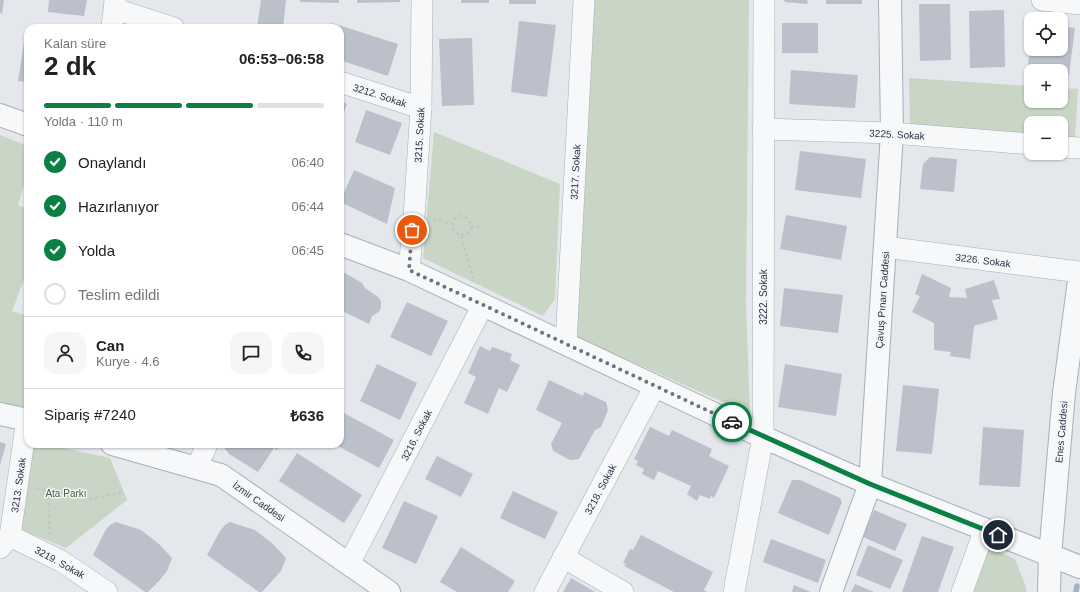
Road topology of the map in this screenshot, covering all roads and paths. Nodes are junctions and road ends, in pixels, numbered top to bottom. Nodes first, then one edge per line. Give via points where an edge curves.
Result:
1 (422, 0) edge
2 (584, 0) edge
3 (764, 0) edge
4 (890, 0) edge
5 (1042, 0) edge
6 (1080, 4) edge
7 (114, 12) edge
8 (159, 24) edge
9 (344, 83) edge
10 (421, 108) junction
11 (0, 114) edge
12 (24, 123) edge
13 (763, 129) junction
14 (892, 133) junction
15 (1024, 143) edge
16 (1068, 147) edge
17 (1080, 148) edge
18 (479, 226) dead end
19 (471, 227) junction
20 (461, 235) junction
21 (344, 246) edge
22 (885, 247) junction
23 (409, 270) junction
24 (1080, 273) edge
25 (475, 283) dead end
26 (483, 305) junction
27 (566, 344) junction
28 (655, 386) junction
29 (0, 414) edge
30 (24, 418) edge
31 (763, 437) junction
32 (24, 445) edge
33 (126, 448) edge
34 (205, 448) edge
35 (197, 468) junction
36 (18, 483) junction
37 (870, 484) junction
38 (48, 491) junction
39 (123, 492) dead end
40 (985, 529) junction
41 (5, 542) edge
42 (46, 554) junction
43 (1050, 556) junction
44 (563, 557) junction
45 (349, 564) junction
46 (1080, 567) edge
47 (107, 592) edge
48 (389, 592) edge
49 (545, 592) edge
50 (623, 592) edge
51 (734, 592) edge
52 (831, 592) edge
53 (962, 592) edge
54 (1049, 592) edge

1 - 10 street, 3215. Sokak
2 - 27 street, 3217. Sokak
3 - 13 street, 3222. Sokak
4 - 14 street, Çavuş Pınarı Caddesi
5 - 6 street
7 - 8 street
9 - 10 street, 3212. Sokak
10 - 23 street, 3215. Sokak
11 - 12 street
13 - 14 street, 3225. Sokak
13 - 31 street, 3222. Sokak
14 - 15 street, 3225. Sokak
14 - 22 street, Çavuş Pınarı Caddesi
16 - 17 street
18 - 19 path
19 - 20 path via 470,232
19 - 20 path via 467,216 454,220 453,229 456,234
20 - 25 path
21 - 23 street
22 - 24 street, 3226. Sokak
22 - 37 street, Çavuş Pınarı Caddesi
23 - 26 street
24 - 43 street, Enes Caddesi via 1064,392
26 - 27 street
26 - 45 street, 3216. Sokak
27 - 28 street
28 - 31 street
28 - 44 street, 3218. Sokak
29 - 30 street
31 - 37 street
31 - 51 street, 3222. Sokak
32 - 36 street, 3213. Sokak
33 - 35 street, İzmir Caddesi
34 - 35 street
35 - 45 street, İzmir Caddesi via 221,474
36 - 38 path
36 - 41 street, 3213. Sokak
37 - 40 street
37 - 52 street, Çavuş Pınarı Caddesi
38 - 39 path via 91,499
38 - 42 path via 51,542
40 - 43 street
40 - 53 street
41 - 42 street, 3219. Sokak
42 - 47 street, 3219. Sokak via 68,565
43 - 46 street
43 - 54 street, Enes Caddesi
44 - 49 street, 3218. Sokak
44 - 50 street
45 - 48 street, İzmir Caddesi

